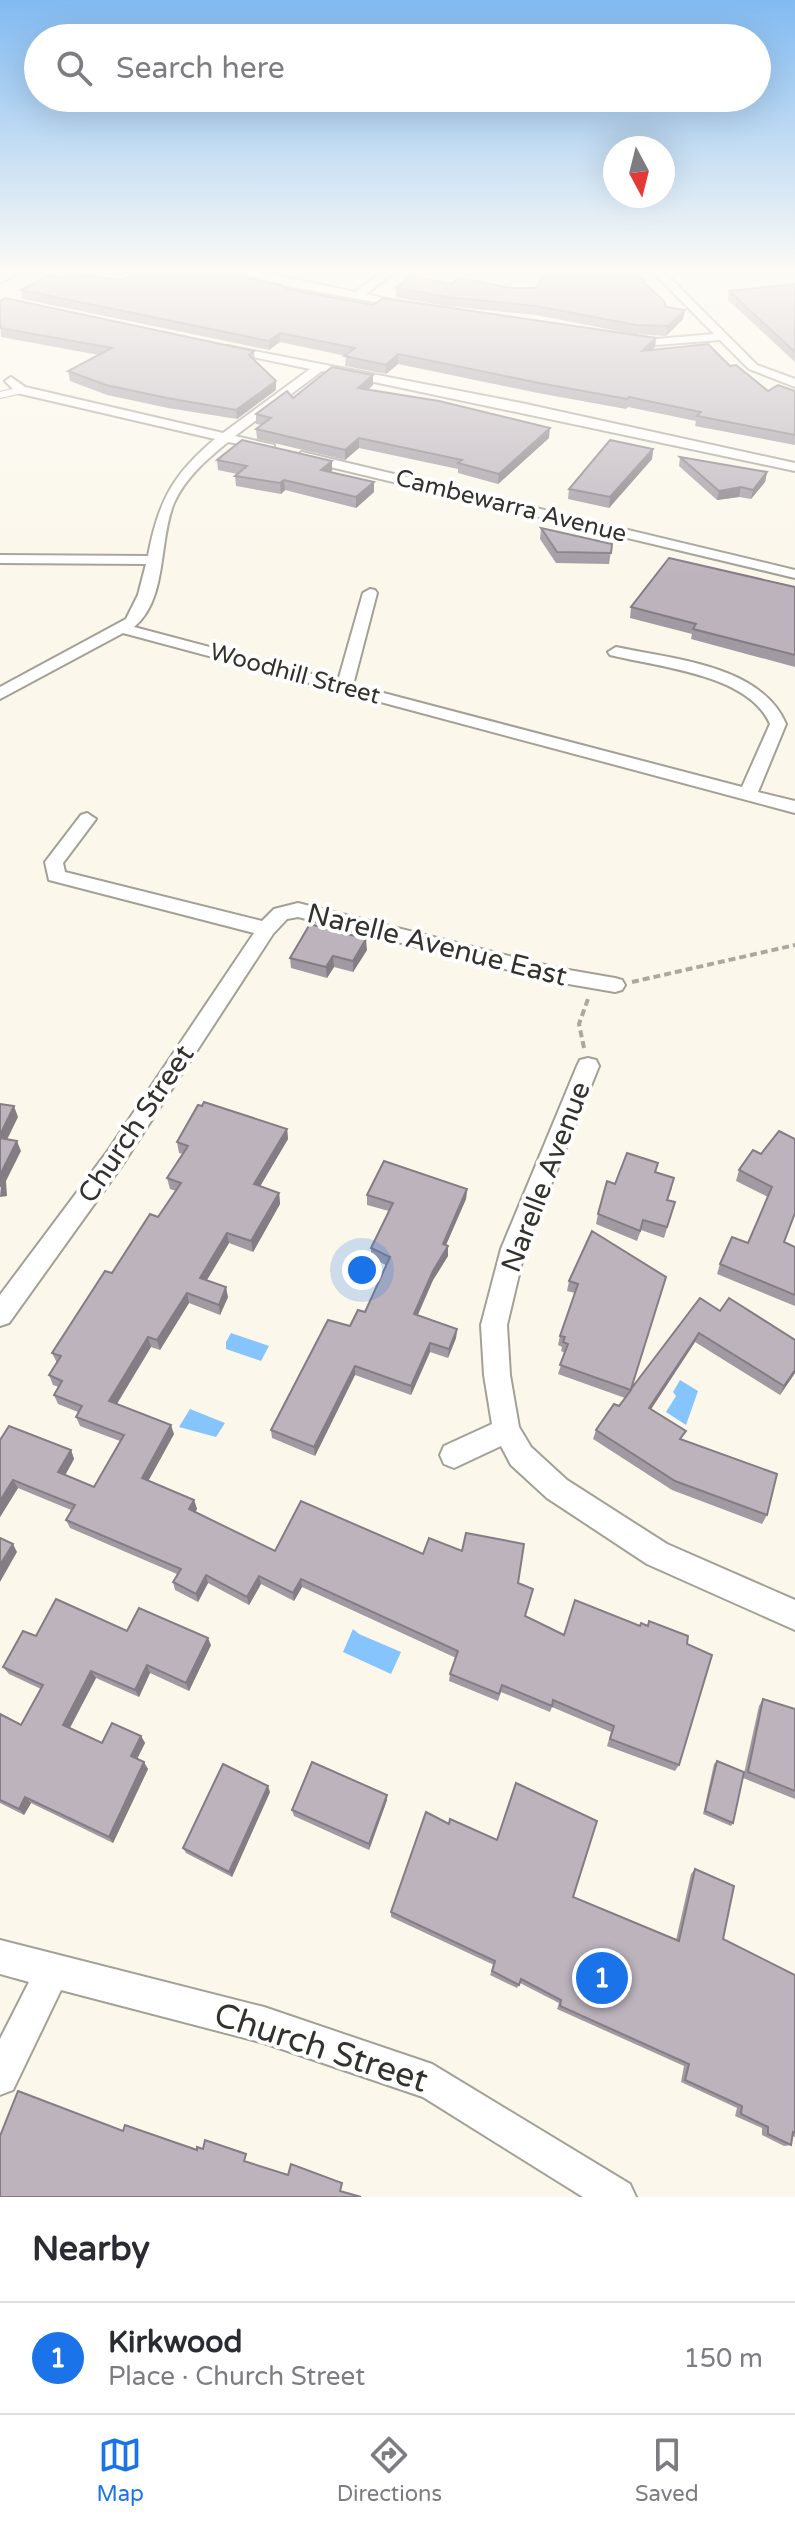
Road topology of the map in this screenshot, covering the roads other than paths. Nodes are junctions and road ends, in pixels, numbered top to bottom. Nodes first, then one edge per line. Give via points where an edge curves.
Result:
1 (316, 371) edge
2 (332, 371) edge
3 (762, 371) edge
4 (795, 383) edge
5 (16, 385) joint
6 (0, 395) edge
7 (227, 438) junction
8 (795, 467) edge
9 (0, 559) edge
10 (153, 560) junction
11 (795, 574) edge
12 (370, 593) dead end
13 (124, 629) junction
14 (616, 652) dead end
15 (344, 687) junction
16 (0, 694) edge
17 (748, 794) junction
18 (795, 807) edge
19 (87, 819) dead end
20 (266, 929) junction
21 (615, 985) dead end
22 (588, 1066) road end
23 (0, 1315) edge
24 (506, 1430) junction
25 (454, 1455) dead end
26 (795, 1615) edge
27 (0, 1957) edge
28 (53, 1970) junction
29 (0, 2077) edge
30 (617, 2197) edge

1 - 7 street
2 - 8 street
3 - 4 street
5 - 6 lane
5 - 7 street, Cambewarra Avenue
7 - 10 street via 172,492
7 - 11 street, Cambewarra Avenue
9 - 10 street
10 - 13 street via 138,614
12 - 15 street
13 - 15 street, Woodhill Street
13 - 16 street
14 - 17 street via 748,688 768,702 778,724
15 - 17 street, Woodhill Street
17 - 18 street, Woodhill Street
19 - 20 street via 54,862 56,876
20 - 21 street, Narelle Avenue East via 281,914 298,910
20 - 23 street, Church Street via 115,1158
22 - 24 street, Narelle Avenue via 513,1249 494,1325
24 - 25 street
24 - 26 street, Narelle Avenue via 521,1456 557,1489 645,1546
27 - 28 street, Church Street
28 - 29 street
28 - 30 street, Church Street via 264,2025 432,2082

